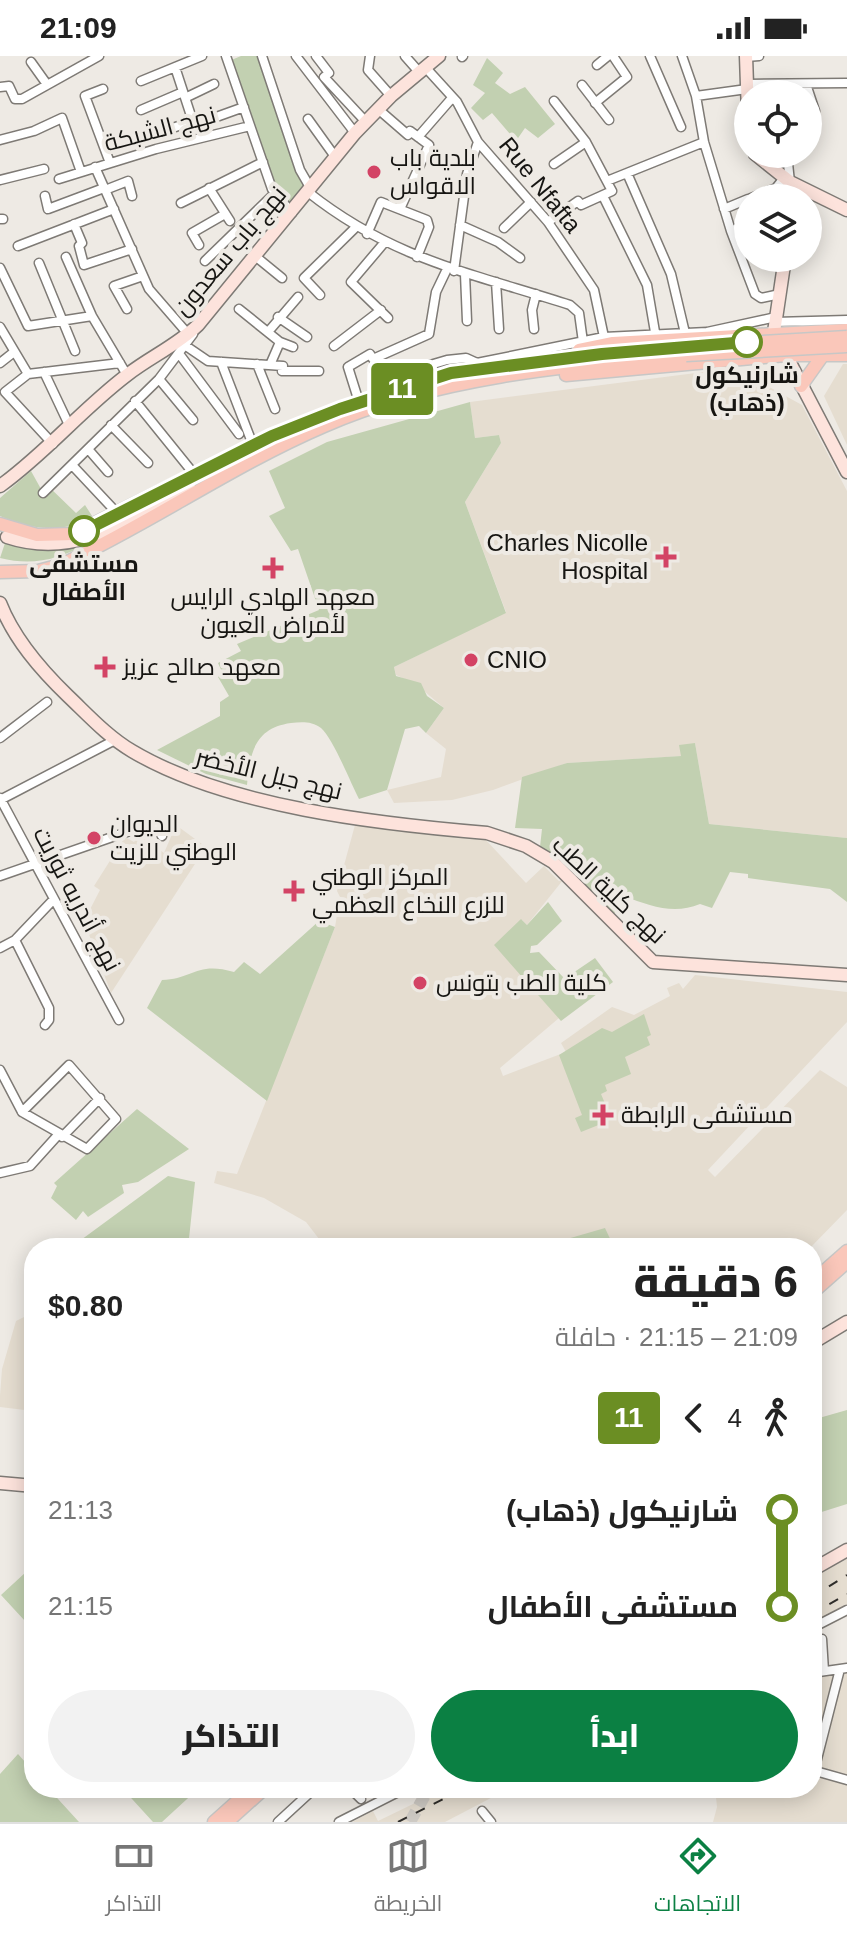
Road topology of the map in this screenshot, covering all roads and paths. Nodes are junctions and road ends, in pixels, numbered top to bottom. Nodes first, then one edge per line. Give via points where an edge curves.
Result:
1 (76, 56) edge
2 (99, 56) edge
3 (202, 56) edge
4 (262, 56) edge
5 (296, 56) edge
6 (316, 56) edge
7 (370, 56) edge
8 (405, 56) edge
9 (439, 56) edge
10 (611, 56) edge
11 (650, 56) edge
12 (682, 56) edge
13 (750, 56) edge
14 (229, 57) edge
15 (31, 62) dead end
16 (84, 63) junction
17 (597, 65) dead end
18 (175, 67) junction
19 (423, 70) junction
20 (748, 80) edge
21 (141, 81) dead end
22 (46, 83) junction
23 (847, 83) edge
24 (214, 84) dead end
25 (822, 84) edge
26 (582, 85) dead end
27 (0, 87) edge
28 (103, 89) dead end
29 (734, 89) edge
30 (185, 95) junction
31 (391, 96) junction
32 (696, 96) junction
33 (452, 98) junction
34 (554, 101) dead end
35 (595, 103) junction
36 (244, 107) junction
37 (471, 108) dead end
38 (378, 109) junction
39 (141, 110) dead end
40 (463, 114) junction
41 (308, 119) dead end
42 (609, 120) dead end
43 (193, 121) junction
44 (366, 122) junction
45 (250, 126) junction
46 (681, 127) dead end
47 (355, 133) junction
48 (155, 134) dead end
49 (418, 137) junction
50 (0, 140) edge
51 (478, 142) junction
52 (586, 142) junction
53 (704, 142) junction
54 (337, 159) junction
55 (263, 162) junction
56 (110, 163) junction
57 (554, 164) dead end
58 (95, 167) junction
59 (771, 168) edge
60 (44, 169) dead end
61 (81, 172) junction
62 (627, 173) junction
63 (59, 179) dead end
64 (0, 180) edge
65 (607, 181) junction
66 (789, 184) edge
67 (209, 188) junction
68 (105, 189) junction
69 (310, 190) junction
70 (275, 193) junction
71 (45, 196) dead end
72 (132, 196) dead end
73 (603, 196) junction
74 (822, 199) edge
75 (531, 202) junction
76 (181, 203) dead end
77 (734, 205) edge
78 (114, 209) junction
79 (400, 209) junction
80 (724, 209) junction
81 (847, 210) edge
82 (292, 213) junction
83 (548, 222) junction
84 (74, 224) junction
85 (460, 225) junction
86 (355, 228) junction
87 (504, 228) dead end
88 (734, 230) edge
89 (731, 231) junction
90 (367, 234) junction
91 (384, 243) junction
92 (199, 245) dead end
93 (18, 246) dead end
94 (132, 249) junction
95 (255, 256) junction
96 (66, 257) dead end
97 (417, 257) junction
98 (520, 258) dead end
99 (205, 261) dead end
100 (39, 263) dead end
101 (0, 268) edge
102 (450, 270) junction
103 (783, 272) edge
104 (465, 274) junction
105 (143, 276) junction
106 (282, 278) dead end
107 (496, 282) junction
108 (536, 294) junction
109 (780, 294) junction
110 (320, 295) dead end
111 (298, 297) dead end
112 (127, 309) dead end
113 (239, 309) dead end
114 (381, 310) junction
115 (92, 316) junction
116 (278, 317) junction
117 (62, 318) junction
118 (388, 318) dead end
119 (847, 320) edge
120 (467, 321) dead end
121 (775, 324) junction
122 (0, 328) edge
123 (499, 329) dead end
124 (534, 329) dead end
125 (847, 330) edge
126 (268, 332) junction
127 (655, 332) junction
128 (685, 333) junction
129 (191, 335) junction
130 (307, 337) dead end
131 (604, 337) junction
132 (847, 337) edge
133 (280, 342) junction
134 (583, 342) junction
135 (334, 346) dead end
136 (847, 346) edge
137 (293, 347) dead end
138 (75, 351) dead end
139 (686, 351) junction
140 (14, 352) junction
141 (180, 355) junction
142 (786, 355) junction
143 (823, 355) junction
144 (847, 355) edge
145 (760, 358) junction
146 (221, 362) junction
147 (0, 363) edge
148 (120, 363) junction
149 (257, 364) junction
150 (270, 365) junction
151 (319, 371) dead end
152 (44, 372) junction
153 (28, 374) junction
154 (482, 374) junction
155 (127, 375) junction
156 (159, 379) junction
157 (801, 386) junction
158 (382, 395) junction
159 (9, 396) junction
160 (135, 401) junction
161 (359, 402) junction
162 (0, 404) edge
163 (275, 409) dead end
164 (193, 420) dead end
165 (322, 420) junction
166 (111, 425) junction
167 (70, 427) junction
168 (239, 434) dead end
169 (53, 444) junction
170 (253, 445) junction
171 (88, 449) junction
172 (148, 463) dead end
173 (72, 465) junction
174 (21, 471) junction
175 (108, 472) dead end
176 (847, 472) edge
177 (194, 474) junction
178 (0, 475) edge
179 (0, 486) edge
180 (43, 493) dead end
181 (118, 514) junction
182 (5, 532) edge
183 (3, 573) edge
184 (0, 603) edge
185 (3, 617) edge
186 (47, 702) dead end
187 (0, 738) edge
188 (115, 740) junction
189 (0, 799) edge
190 (487, 833) joint
191 (162, 836) dead end
192 (35, 864) junction
193 (0, 876) edge
194 (54, 899) junction
195 (15, 940) junction
196 (0, 948) edge
197 (847, 975) edge
198 (119, 1020) dead end
199 (45, 1025) dead end
200 (0, 1070) edge
201 (100, 1098) junction
202 (22, 1112) junction
203 (60, 1136) junction
204 (0, 1173) edge
205 (847, 1251) edge
206 (847, 1262) edge
207 (822, 1273) edge
208 (822, 1284) edge
209 (846, 1325) edge
210 (822, 1338) edge
211 (0, 1483) edge
212 (24, 1485) edge
213 (847, 1550) edge
214 (822, 1564) edge
215 (847, 1610) edge
216 (822, 1623) edge
217 (822, 1639) dead end
218 (843, 1668) edge
219 (824, 1671) joint
220 (822, 1740) edge
221 (822, 1773) edge
222 (847, 1780) edge
223 (241, 1798) edge
224 (254, 1798) edge
225 (304, 1798) edge
226 (387, 1798) edge
227 (482, 1811) dead end
228 (214, 1822) edge
229 (227, 1822) edge
230 (278, 1822) edge
231 (339, 1822) edge
232 (491, 1822) edge

1 - 16 street
2 - 16 street
3 - 18 street
4 - 69 street
5 - 47 street
6 - 44 street via 329,73 324,77
7 - 31 street via 368,70
8 - 19 street, Rue Nfafta
9 - 19 street, نهج باب سعدون
10 - 17 street
10 - 35 street via 627,77
11 - 46 street
12 - 32 street
13 - 20 street
14 - 36 street
15 - 22 street
16 - 22 street
18 - 21 street
18 - 30 street
19 - 31 street, نهج باب سعدون
19 - 33 street, Rue Nfafta
22 - 27 street via 18,100 9,86
23 - 25 street
24 - 30 street
26 - 35 street
28 - 56 street via 85,96
29 - 32 street
30 - 39 street
30 - 43 street
31 - 38 street, نهج باب سعدون
32 - 53 street
33 - 40 street, Rue Nfafta
33 - 49 street
34 - 52 street
35 - 42 street
36 - 43 street via 194,125
36 - 45 street
37 - 40 street
38 - 44 street, نهج باب سعدون
38 - 49 street via 408,135 410,131
40 - 51 street, Rue Nfafta
41 - 54 street
43 - 48 street
44 - 47 street, نهج باب سعدون
45 - 55 street
45 - 56 street, نهج الشبكة
47 - 54 street, نهج باب سعدون
49 - 79 street via 429,145
50 - 61 street, نهج الشبكة via 62,118
51 - 75 street, Rue Nfafta
51 - 85 street
52 - 57 street
52 - 65 street
53 - 62 street
53 - 80 street
54 - 69 street, نهج باب سعدون
55 - 67 street
55 - 70 street
56 - 58 street, نهج الشبكة
58 - 61 street, نهج الشبكة
58 - 68 street
59 - 66 street
60 - 64 street
61 - 63 street, نهج الشبكة
62 - 65 street
62 - 128 street via 671,274
65 - 73 street via 612,191
67 - 76 street
67 - 92 street via 227,217 192,233
68 - 71 street via 48,209
68 - 72 street via 128,181
68 - 78 street
69 - 82 street, نهج باب سعدون
69 - 86 street
70 - 82 street
70 - 99 street
73 - 83 street via 581,205 578,201
73 - 127 street via 647,285
74 - 81 street
75 - 83 street, Rue Nfafta
75 - 87 street
77 - 80 street
78 - 84 street
78 - 94 street
79 - 90 street via 379,203
79 - 97 street via 430,224
80 - 89 street
82 - 95 street, نهج باب سعدون
83 - 131 street, Rue Nfafta via 594,290
84 - 93 street
84 - 94 street via 84,265
85 - 98 street
85 - 102 street
86 - 90 street
86 - 110 street via 304,278
88 - 89 street
89 - 109 street via 756,296
90 - 91 street
91 - 97 street
91 - 114 street via 351,282
94 - 105 street
95 - 106 street
95 - 129 street, نهج باب سعدون
96 - 115 street
97 - 102 street
100 - 117 street
101 - 117 street via 27,325
102 - 104 street
102 - 161 street via 436,292 429,334 348,367
103 - 109 street
104 - 107 street
104 - 120 street
105 - 112 street via 114,286
105 - 129 street
107 - 108 street
107 - 123 street
108 - 124 street
108 - 134 street via 577,310
109 - 121 street
111 - 116 street
113 - 126 street
114 - 118 street
114 - 135 street
115 - 117 street
115 - 148 street
116 - 126 street
116 - 130 street
117 - 138 street
119 - 121 street
121 - 125 main road
121 - 128 street
121 - 142 street
121 - 145 main road
121 - 154 main road via 613,343
122 - 140 street
126 - 133 street
127 - 128 street
127 - 131 street
129 - 141 street
129 - 146 street via 208,361
129 - 155 street, نهج باب سعدون
131 - 134 street
132 - 139 main road, bridge
133 - 137 street
133 - 150 street
134 - 158 street via 477,363 447,360 396,375
136 - 139 main road, bridge
139 - 154 main road
140 - 147 street
140 - 153 street
141 - 156 street
141 - 168 street
142 - 143 main road
142 - 145 main road
142 - 157 street
143 - 144 main road
143 - 157 main road
145 - 154 main road
146 - 149 street
146 - 170 street
148 - 152 street
148 - 155 street
149 - 150 street
149 - 163 street
150 - 151 street via 283,366 282,371
152 - 153 street
152 - 167 street
153 - 159 street via 5,392
154 - 158 main road via 451,373
154 - 165 main road
155 - 167 street, نهج باب سعدون
156 - 160 street
156 - 164 street
157 - 176 street
158 - 161 main road
159 - 162 street
159 - 169 street
160 - 166 street
160 - 177 street
161 - 165 main road
165 - 170 main road
165 - 182 street via 92,538 34,545
165 - 183 main road via 66,563 48,570
166 - 171 street
166 - 172 street
167 - 169 street, نهج باب سعدون
169 - 174 street, نهج باب سعدون
170 - 177 main road
171 - 173 street
171 - 175 street
173 - 180 street
173 - 181 street
174 - 178 street
174 - 179 street, نهج باب سعدون
177 - 181 main road
181 - 182 main road via 84,531 59,536
184 - 185 street, نهج جبل الأخضر
185 - 188 street, نهج جبل الأخضر via 44,671
186 - 187 street
188 - 189 street
188 - 190 street, نهج جبل الأخضر via 179,774 233,792 378,822
189 - 192 street, نهج أندريه ثوريت
190 - 197 street, نهج كلية الطب via 553,862 653,962
191 - 192 street via 159,828 144,826
192 - 193 street
192 - 194 street, نهج أندريه ثوريت
194 - 195 street
194 - 198 street, نهج أندريه ثوريت
195 - 196 street
195 - 199 street via 49,1008
200 - 202 street
201 - 202 street via 69,1065
201 - 203 street
201 - 203 street via 114,1113 114,1124 87,1149
202 - 203 street
203 - 204 street via 30,1166
205 - 207 main road
206 - 208 main road
209 - 210 street
211 - 212 street
213 - 214 street
215 - 216 street
217 - 219 street
218 - 219 street
218 - 220 street
221 - 222 street
223 - 228 main road
224 - 229 main road
225 - 230 street
226 - 231 street
227 - 232 street

